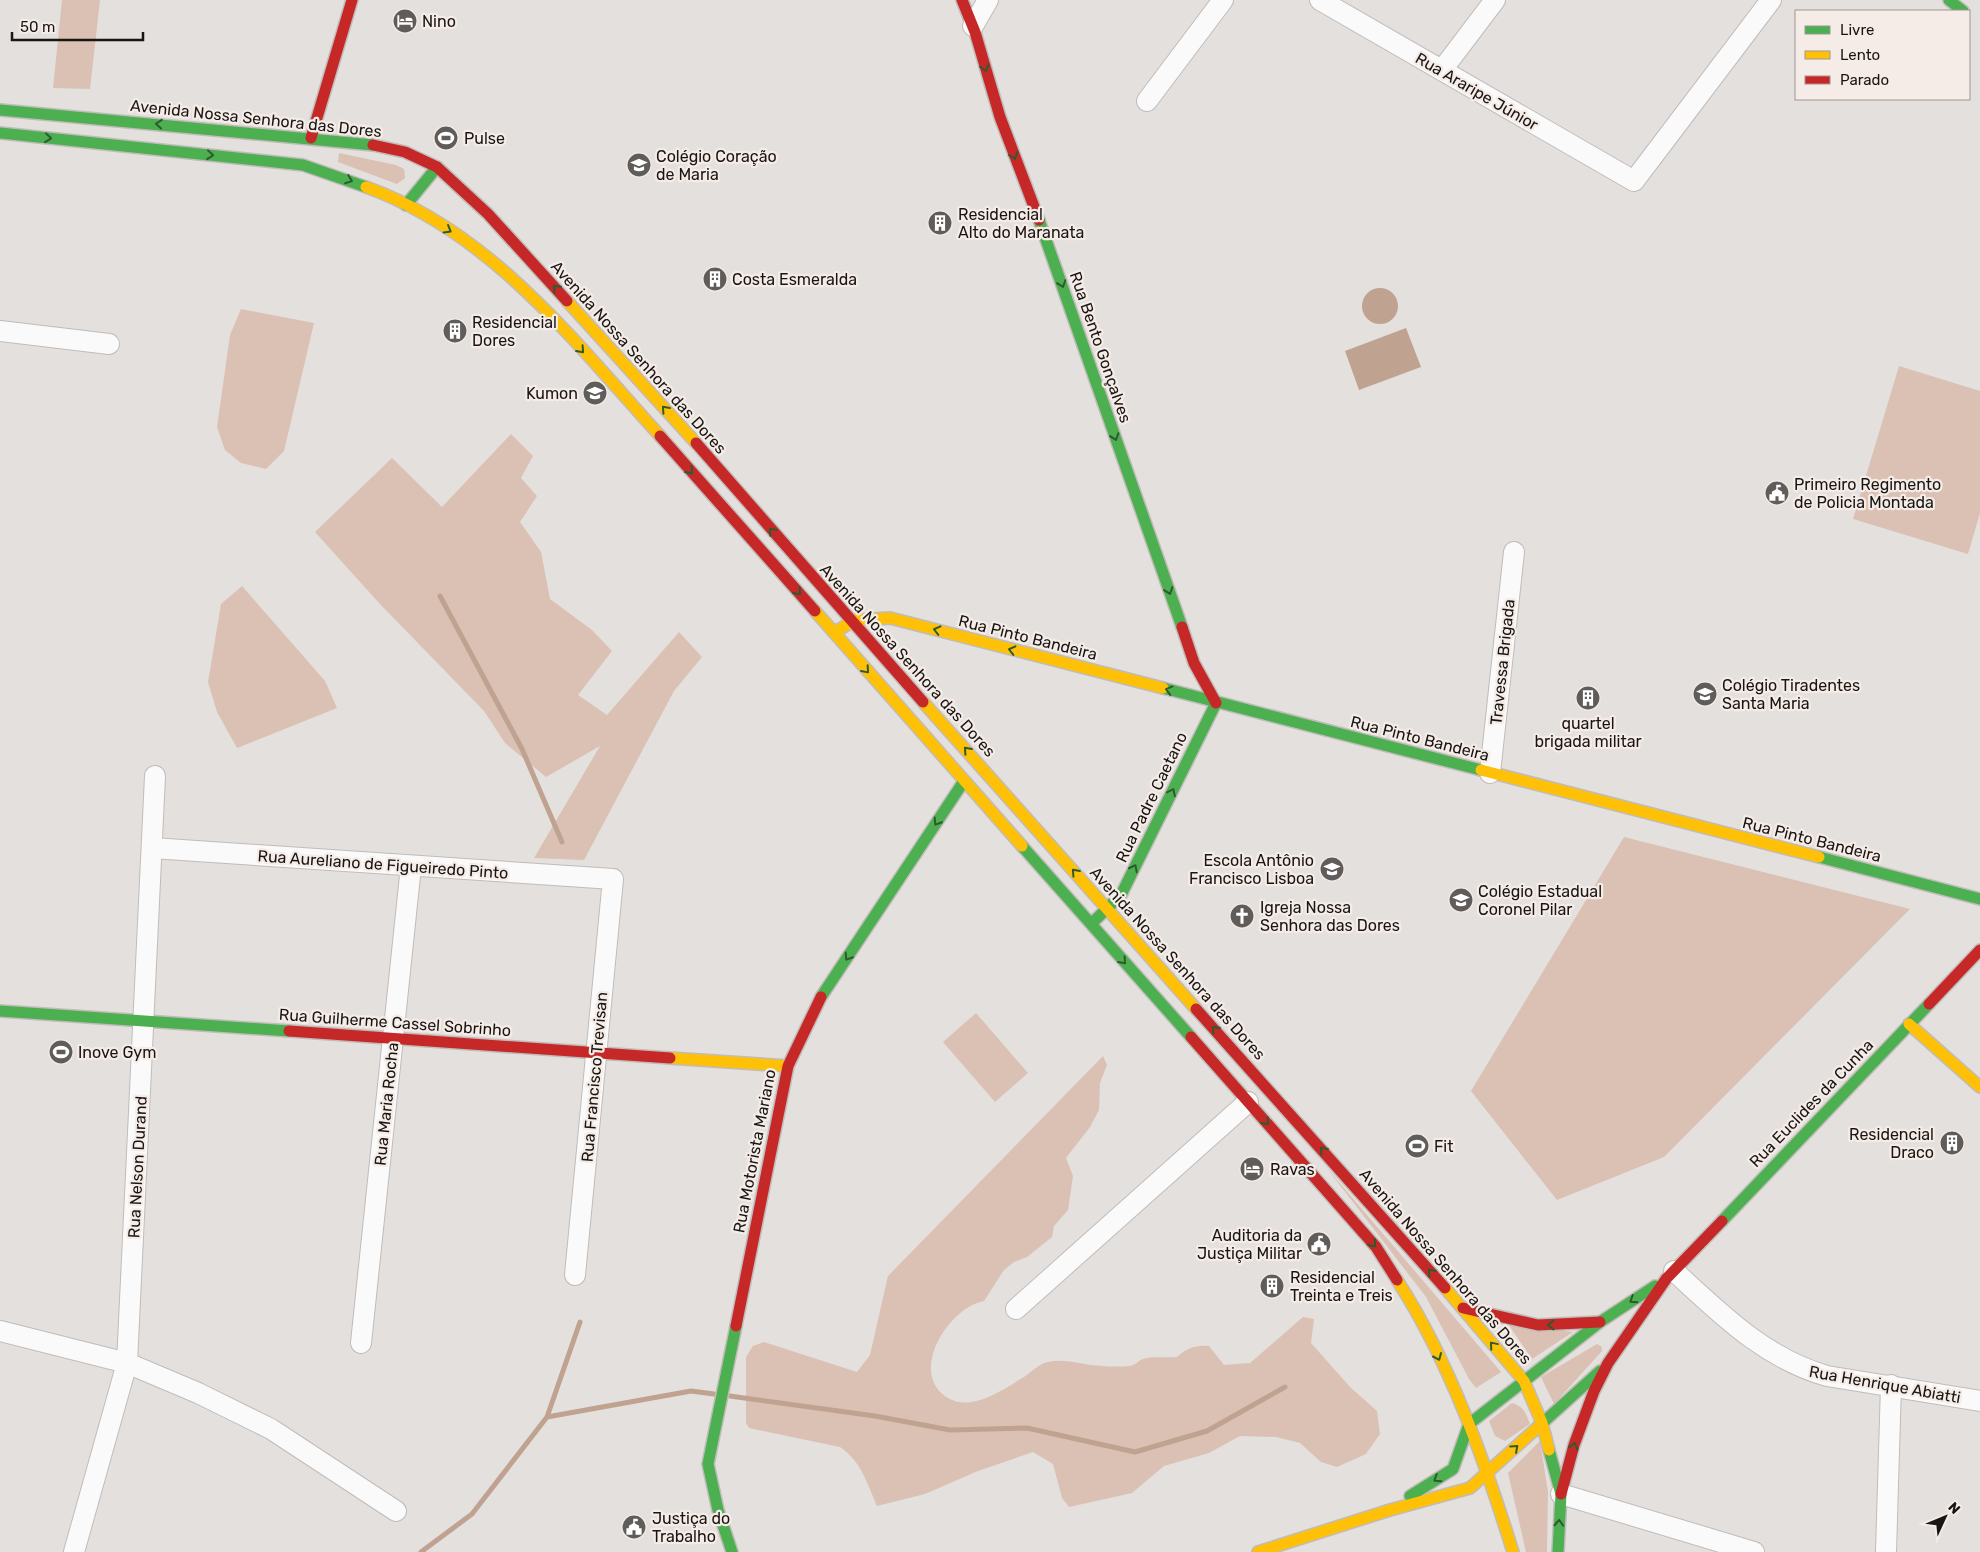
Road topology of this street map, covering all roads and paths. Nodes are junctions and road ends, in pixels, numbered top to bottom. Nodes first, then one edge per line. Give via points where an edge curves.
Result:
1 (352, 0) edge
2 (962, 0) edge
3 (988, 0) edge
4 (1223, 0) edge
5 (1320, 0) edge
6 (1495, 0) edge
7 (1771, 0) edge
8 (1948, 0) edge
9 (1962, 10) edge
10 (973, 26) junction
11 (1442, 70) junction
12 (1147, 101) dead end
13 (0, 110) edge
14 (0, 133) edge
15 (311, 138) junction
16 (437, 167) junction
17 (406, 206) junction
18 (0, 331) edge
19 (110, 344) dead end
20 (1514, 552) dead end
21 (850, 620) junction
22 (834, 633) junction
23 (1216, 703) junction
24 (1490, 773) junction
25 (155, 776) dead end
26 (964, 781) junction
27 (152, 848) junction
28 (411, 866) junction
29 (613, 879) joint
30 (1980, 899) edge
31 (1107, 908) junction
32 (1091, 924) junction
33 (1980, 950) edge
34 (0, 1011) edge
35 (144, 1021) junction
36 (1910, 1024) junction
37 (393, 1038) junction
38 (597, 1052) junction
39 (788, 1066) junction
40 (1980, 1087) edge
41 (1248, 1102) junction
42 (1670, 1274) junction
43 (575, 1275) dead end
44 (1016, 1308) dead end
45 (1463, 1308) junction
46 (1600, 1322) junction
47 (0, 1331) edge
48 (361, 1343) dead end
49 (127, 1363) junction
50 (1608, 1363) junction
51 (1524, 1381) junction
52 (1891, 1385) junction
53 (1980, 1401) edge
54 (1542, 1423) junction
55 (1469, 1424) junction
56 (1487, 1472) junction
57 (1561, 1494) junction
58 (1390, 1510) junction
59 (396, 1511) dead end
60 (74, 1552) edge
61 (732, 1552) edge
62 (1258, 1552) edge
63 (1512, 1552) edge
64 (1558, 1552) edge
65 (1754, 1552) edge
66 (1886, 1552) edge

1 - 15 main road
2 - 10 main road, Rua Bento Gonçalves
3 - 10 street
4 - 12 street
5 - 11 street, Rua Araripe Júnior
6 - 11 street
7 - 11 street, Rua Araripe Júnior via 1634,181
8 - 9 main road
10 -> 23 main road, Rua Bento Gonçalves via 997,110 1046,238 1194,663
15 -> 13 main road, Avenida Nossa Senhora das Dores
14 -> 17 main road via 303,165 369,188
15 - 16 main road, Avenida Nossa Senhora das Dores via 362,142 405,152
16 - 17 main road
21 -> 16 main road, Avenida Nossa Senhora das Dores via 571,304 485,211
17 -> 22 main road via 477,249 536,300
18 - 19 street
20 - 24 street, Travessa Brigada
21 - 22 main road
23 -> 21 main road, Rua Pinto Bandeira via 890,618
31 -> 21 main road, Avenida Nossa Senhora das Dores
22 -> 26 main road
23 - 24 main road, Rua Pinto Bandeira
31 -> 23 main road, Rua Padre Caetano via 1121,895
24 - 30 main road, Rua Pinto Bandeira
25 - 27 street, Rua Nelson Durand
26 - 32 main road
26 -> 39 main road, Rua Motorista Mariano via 819,1000
27 - 28 street, Rua Aureliano de Figueiredo Pinto
27 - 35 street, Rua Nelson Durand
28 - 29 street, Rua Aureliano de Figueiredo Pinto
28 - 37 street, Rua Maria Rocha
29 - 38 street, Rua Francisco Trevisan
31 - 32 main road, Rua Padre Caetano
45 -> 31 main road, Avenida Nossa Senhora das Dores
32 -> 41 main road
33 - 36 main road, Rua Euclides da Cunha
34 - 35 main road, Rua Guilherme Cassel Sobrinho
35 - 37 main road, Rua Guilherme Cassel Sobrinho
35 - 49 street, Rua Nelson Durand
36 - 40 main road
36 - 42 main road, Rua Euclides da Cunha
37 - 38 main road, Rua Guilherme Cassel Sobrinho
37 - 48 street, Rua Maria Rocha
38 - 39 main road, Rua Guilherme Cassel Sobrinho
38 - 43 street, Rua Francisco Trevisan
39 - 61 main road, Rua Motorista Mariano via 708,1464
41 - 44 street
41 -> 55 main road via 1376,1247 1418,1312
42 -> 46 main road, Rua Euclides da Cunha
42 - 50 main road, Rua Euclides da Cunha
42 - 52 street, Rua Henrique Abiatti via 1732,1325 1775,1355 1802,1369
46 -> 45 main road, Rua Euclides da Cunha via 1538,1325
51 -> 45 main road, Avenida Nossa Senhora das Dores
46 - 51 main road, Rua Euclides da Cunha
47 - 49 street
49 - 59 street via 271,1429
49 - 60 street, Rua Nelson Durand
50 - 54 main road, Rua Euclides da Cunha
57 -> 50 main road, Rua Euclides da Cunha via 1574,1445
51 - 54 main road, Avenida Nossa Senhora das Dores
51 - 55 main road, Rua Euclides da Cunha
52 - 53 street, Rua Henrique Abiatti
52 - 66 street
56 -> 54 main road, Rua Euclides da Cunha
54 - 57 main road, Avenida Nossa Senhora das Dores
55 - 56 main road
55 -> 58 main road via 1453,1468
56 - 58 main road, Rua Euclides da Cunha via 1470,1488
56 - 63 main road
64 -> 57 main road, Avenida Nossa Senhora das Dores
57 - 65 street
58 - 62 main road

